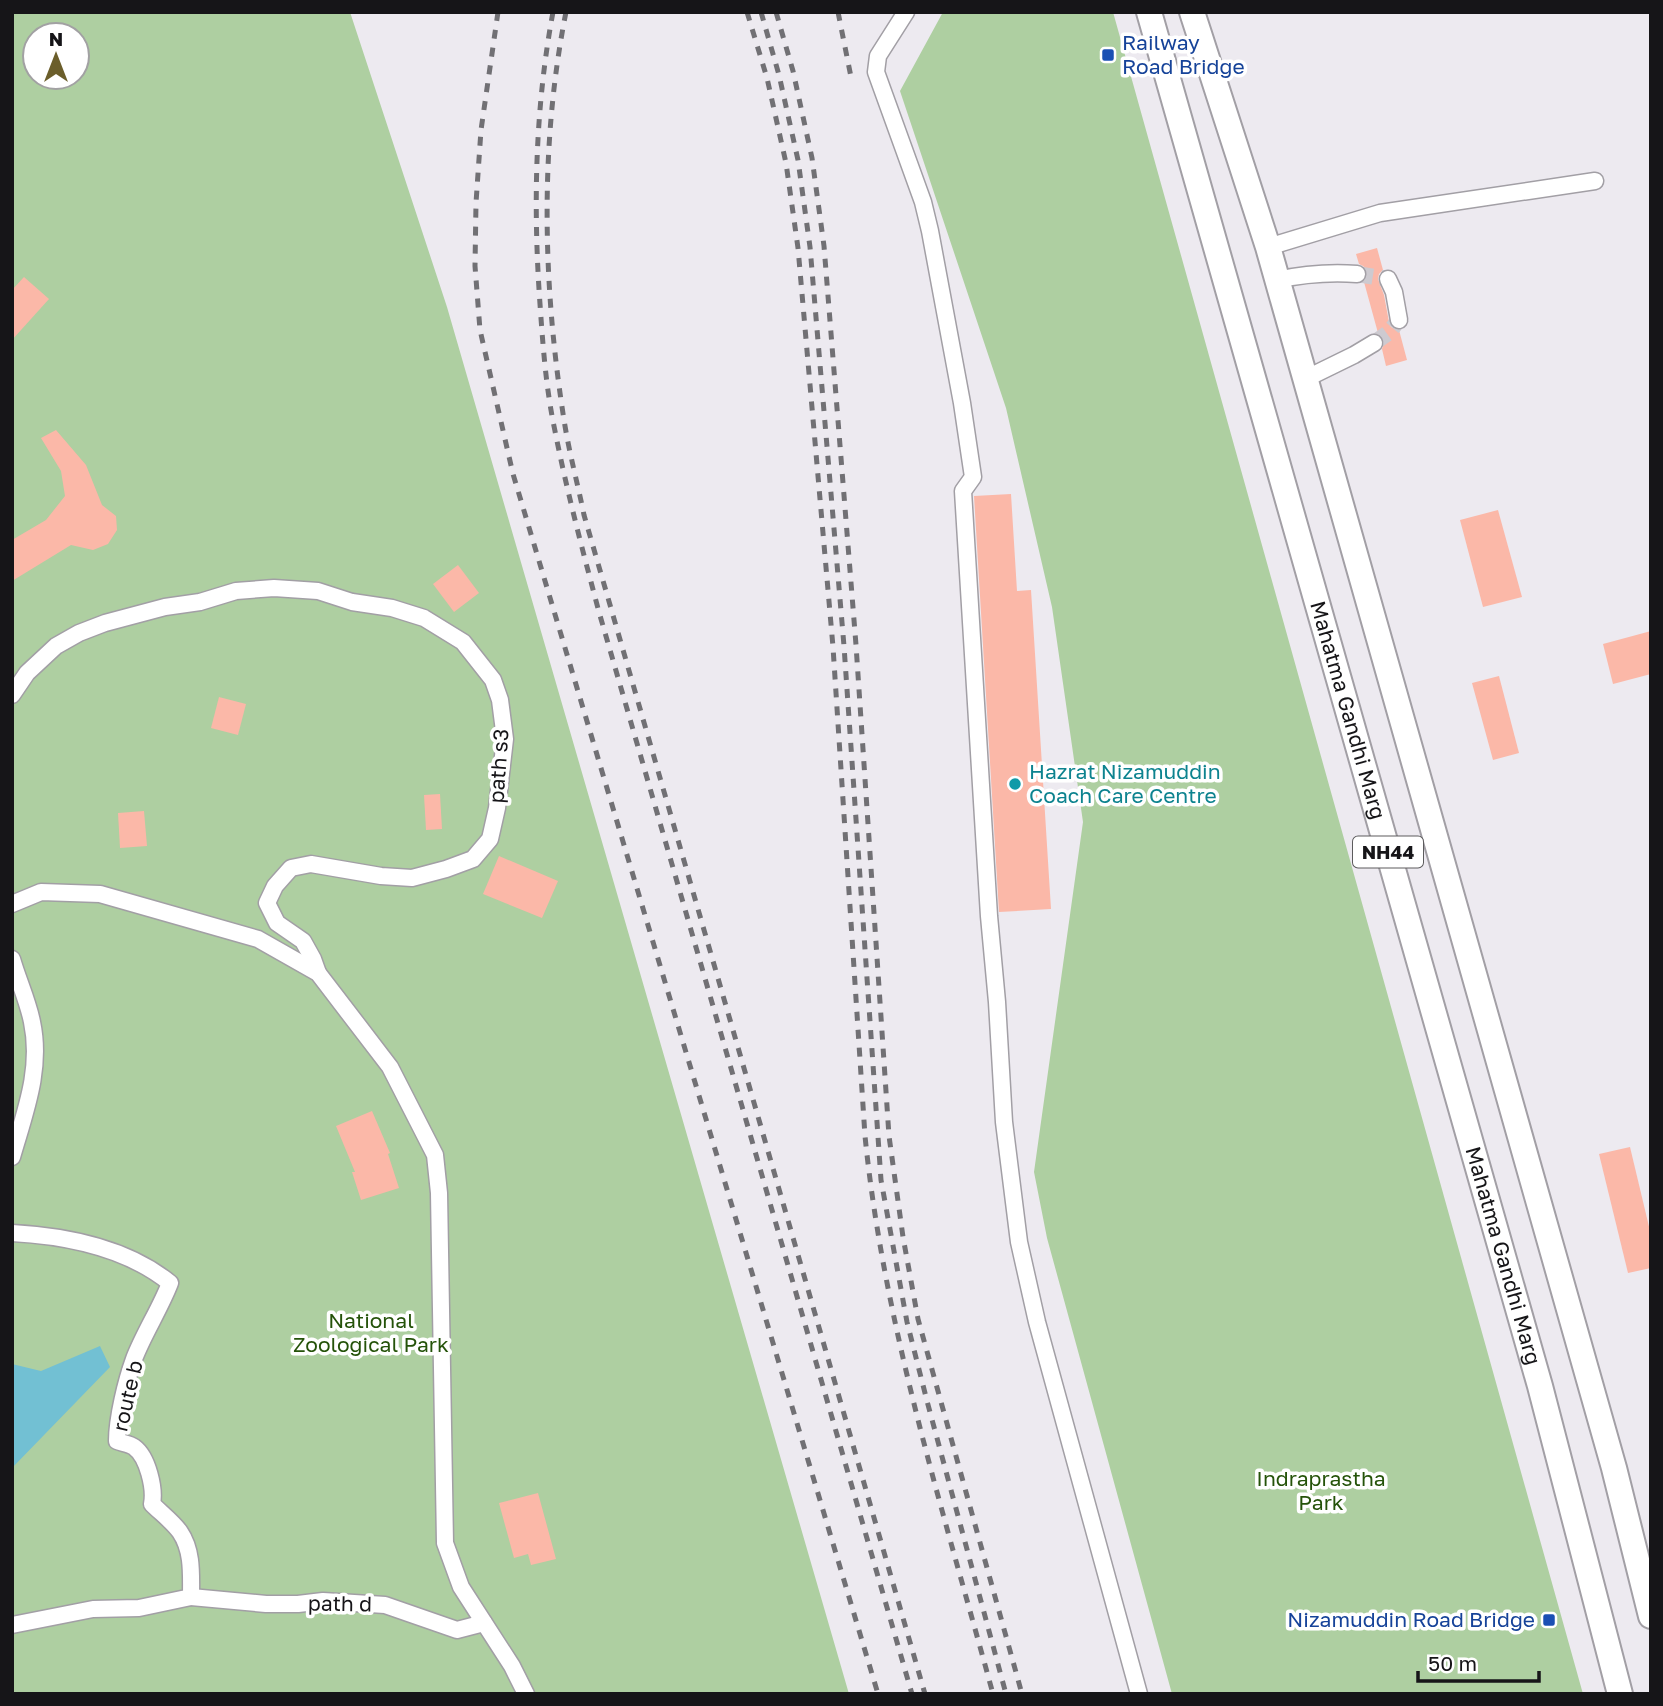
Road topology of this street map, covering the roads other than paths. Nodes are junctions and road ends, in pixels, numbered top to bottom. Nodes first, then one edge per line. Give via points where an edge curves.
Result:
1 (906, 12) edge
2 (1149, 12) edge
3 (1192, 12) edge
4 (1595, 181) dead end
5 (1268, 247) junction
6 (1357, 274) tunnel mouth
7 (1388, 279) dead end
8 (1277, 280) junction
9 (1399, 320) dead end
10 (1374, 343) tunnel mouth
11 (1305, 379) junction
12 (12, 695) edge
13 (12, 904) edge
14 (12, 959) edge
15 (318, 973) junction
16 (12, 1157) edge
17 (12, 1233) edge
18 (191, 1597) junction
19 (1651, 1616) edge
20 (484, 1623) junction
21 (12, 1625) edge
22 (526, 1694) edge
23 (1139, 1694) edge
24 (1620, 1694) edge

1 - 23 street via 878,56 876,72 930,231 972,477 964,491 989,903 1004,1122 1019,1242
2 - 24 highway, Mahatma Gandhi Marg / NH44 via 1540,1386
3 - 5 highway
4 - 5 street via 1380,214
5 - 8 highway
6 - 8 street via 1331,272
7 - 9 street
8 - 11 highway
10 - 11 street
11 - 19 highway via 1610,1455
12 - 15 street, path s3 via 27,673 56,646 79,633 236,592 274,588 318,592 392,608 424,618 463,642 493,680 500,700 505,739 490,839 473,859 412,878 311,864 291,868 267,904 276,923 303,941
13 - 15 street via 41,892 100,894 258,939
14 - 16 street via 32,1019 36,1056 32,1088
15 - 20 street via 390,1067 435,1155 445,1543 461,1587
17 - 18 street, route b via 94,1246 143,1265 170,1283 134,1360 117,1441 134,1447 148,1466 152,1504 180,1532 190,1553
18 - 20 street, path d via 266,1604 385,1605 457,1630
18 - 21 street
20 - 22 street

